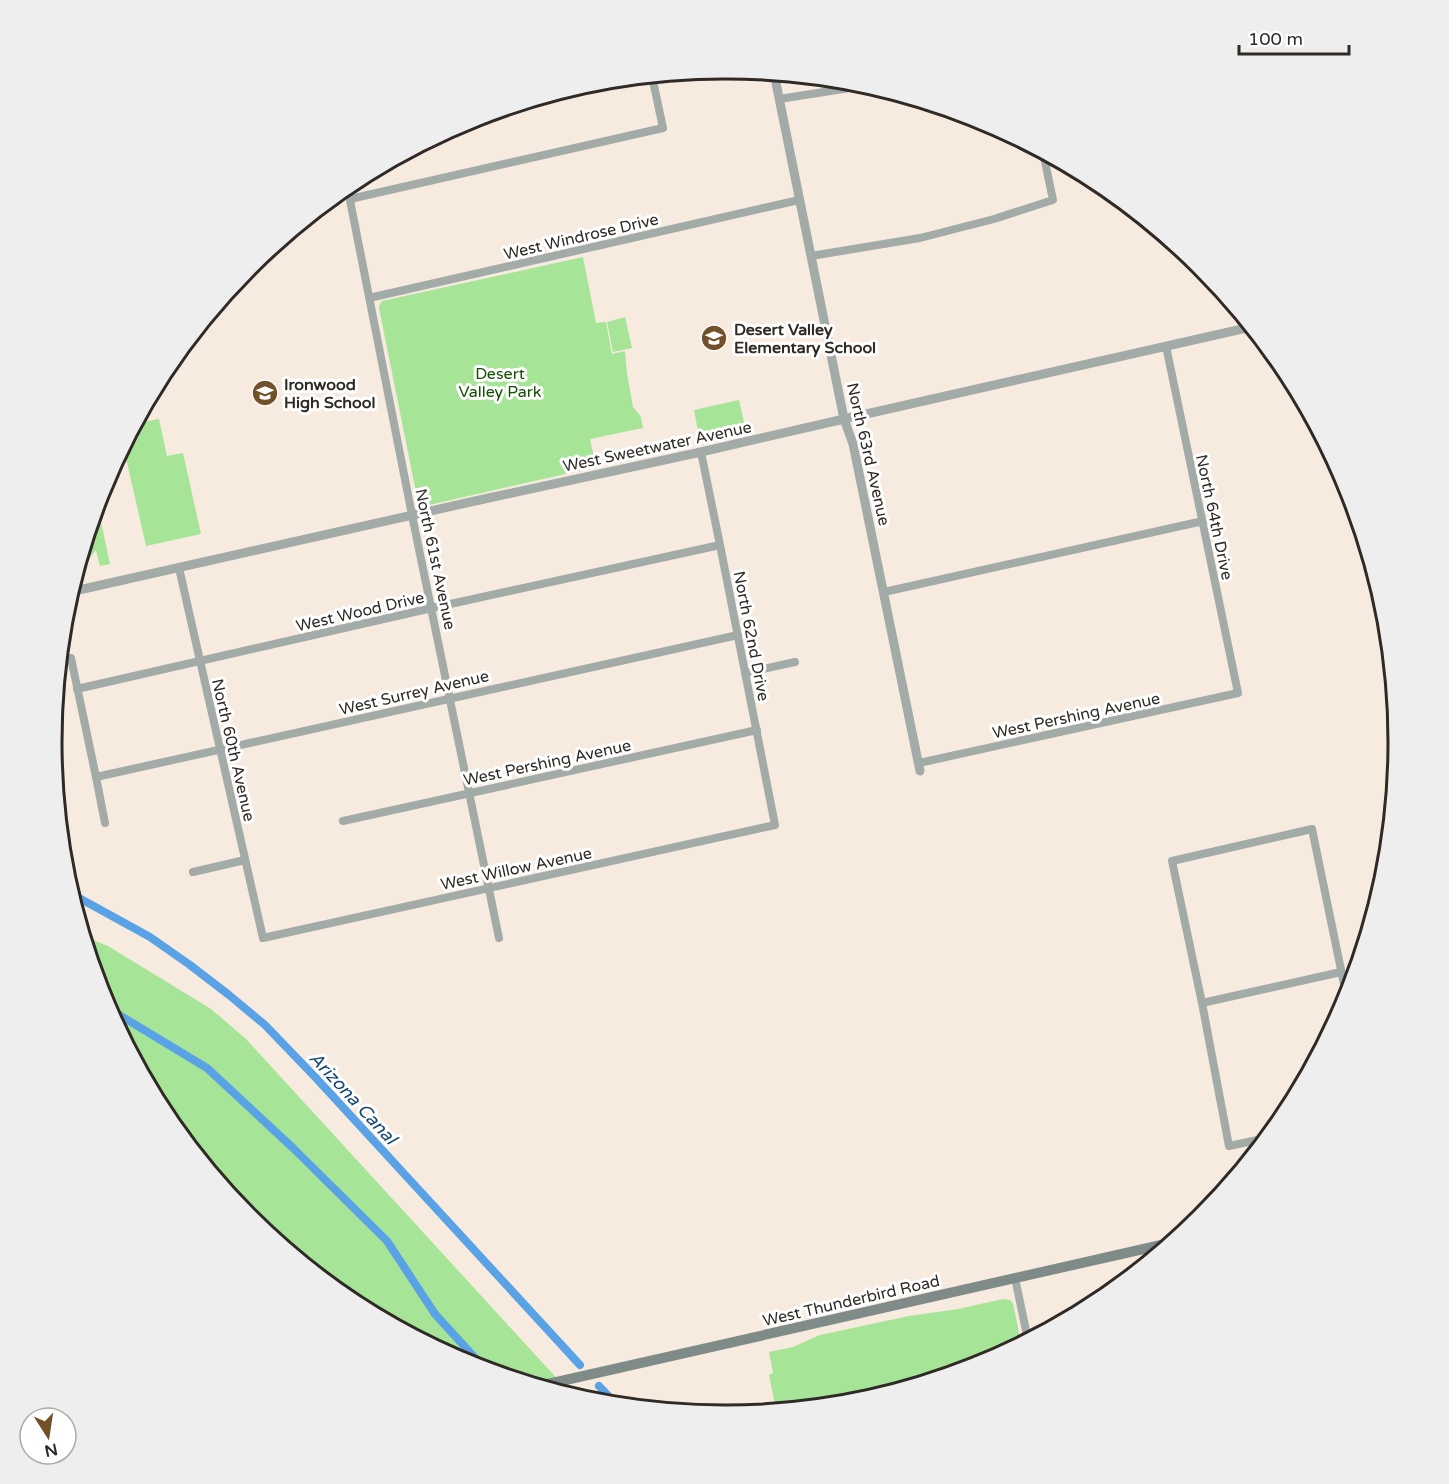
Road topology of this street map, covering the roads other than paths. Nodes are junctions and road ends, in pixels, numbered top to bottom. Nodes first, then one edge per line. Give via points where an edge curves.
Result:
1 (776, 81) edge
2 (654, 83) edge
3 (842, 90) edge
4 (779, 99) junction
5 (1045, 162) edge
6 (349, 196) edge
7 (350, 199) junction
8 (799, 200) junction
9 (811, 256) junction
10 (369, 298) junction
11 (1243, 329) edge
12 (1166, 346) junction
13 (844, 419) junction
14 (701, 453) junction
15 (413, 516) junction
16 (1203, 521) junction
17 (720, 545) junction
18 (179, 568) junction
19 (79, 590) edge
20 (884, 592) junction
21 (432, 608) junction
22 (738, 635) junction
23 (70, 658) dead end
24 (200, 662) junction
25 (795, 662) dead end
26 (745, 673) junction
27 (77, 689) junction
28 (1238, 693) joint
29 (451, 698) junction
30 (757, 730) junction
31 (219, 750) junction
32 (920, 767) joint
33 (96, 777) junction
34 (470, 793) junction
35 (343, 820) dead end
36 (105, 823) dead end
37 (775, 825) joint
38 (245, 860) junction
39 (193, 872) dead end
40 (489, 888) junction
41 (263, 938) joint
42 (499, 938) dead end
43 (1341, 972) junction
44 (1343, 980) edge
45 (1202, 1003) junction
46 (1254, 1141) edge
47 (1152, 1248) edge
48 (1015, 1278) junction
49 (1026, 1332) edge
50 (554, 1382) edge

1 - 4 street, North 63rd Avenue
2 - 7 street via 663,128
3 - 4 street
4 - 8 street, North 63rd Avenue
5 - 9 street via 1053,200 920,238
6 - 7 street, North 61st Avenue
7 - 10 street, North 61st Avenue
8 - 9 street, North 63rd Avenue
8 - 10 street, West Windrose Drive
9 - 13 street, North 63rd Avenue
10 - 15 street, North 61st Avenue
11 - 12 street, West Sweetwater Avenue
12 - 13 street, West Sweetwater Avenue
12 - 16 street, North 64th Drive
13 - 14 street, West Sweetwater Avenue
13 - 20 street, North 63rd Avenue via 853,444
14 - 15 street, West Sweetwater Avenue
14 - 17 street, North 62nd Drive
15 - 18 street, West Sweetwater Avenue
15 - 21 street, North 61st Avenue
16 - 20 street
16 - 28 street, North 64th Drive
17 - 21 street, West Wood Drive
17 - 22 street, North 62nd Drive
18 - 19 street, West Sweetwater Avenue
18 - 24 street, North 60th Avenue
20 - 32 street, North 63rd Avenue
21 - 24 street, West Wood Drive
21 - 29 street, North 61st Avenue
22 - 26 street, North 62nd Drive
22 - 29 street, West Surrey Avenue
23 - 27 street
24 - 27 street, West Wood Drive
24 - 31 street, North 60th Avenue
25 - 26 street
26 - 30 street, North 62nd Drive
27 - 33 street
28 - 32 street, West Pershing Avenue
29 - 31 street, West Surrey Avenue
29 - 34 street, North 61st Avenue
30 - 34 street, West Pershing Avenue
30 - 37 street, North 62nd Drive
31 - 33 street, West Surrey Avenue
31 - 38 street, North 60th Avenue
33 - 36 street
34 - 35 street, West Pershing Avenue
34 - 40 street, North 61st Avenue
37 - 40 street, West Willow Avenue
38 - 39 street
38 - 41 street, North 60th Avenue
40 - 41 street, West Willow Avenue
40 - 42 street, North 61st Avenue
43 - 44 street
43 - 45 street
43 - 45 street via 1312,829 1172,861
45 - 46 street via 1229,1146
47 - 48 main road, West Thunderbird Road
48 - 49 street
48 - 50 main road, West Thunderbird Road

